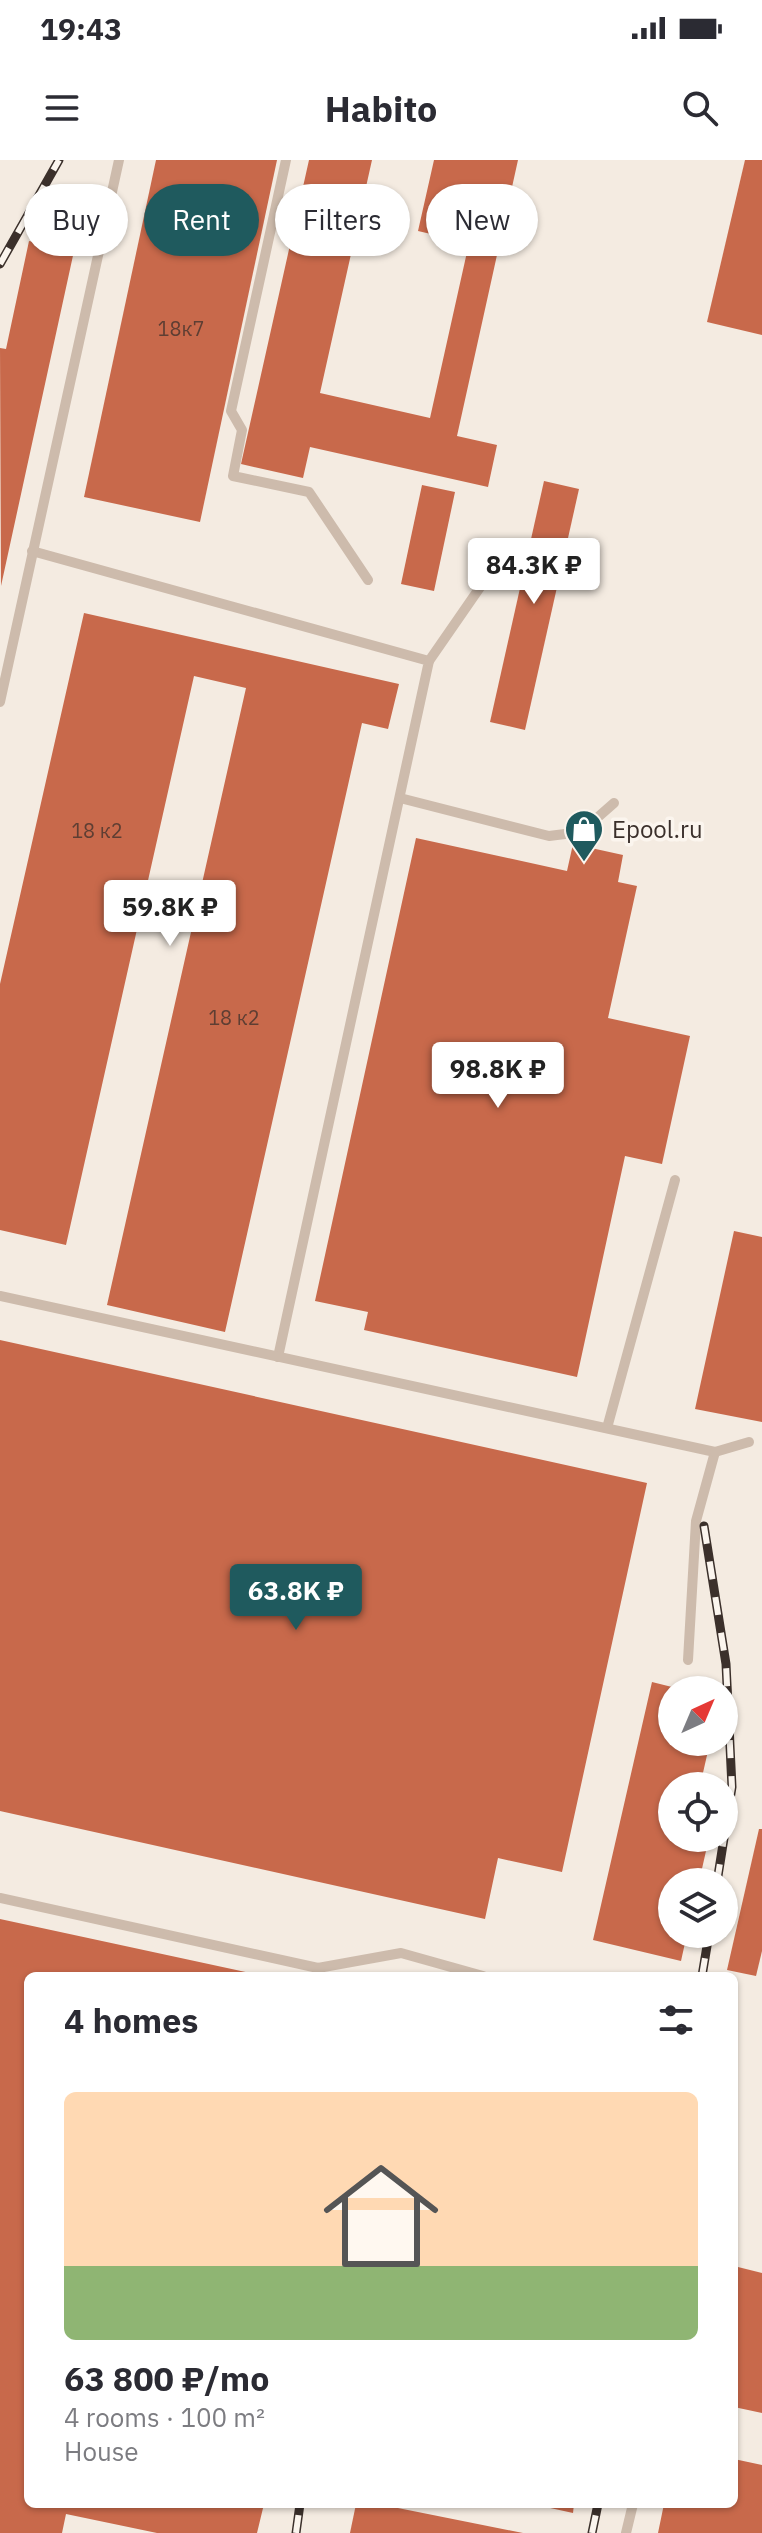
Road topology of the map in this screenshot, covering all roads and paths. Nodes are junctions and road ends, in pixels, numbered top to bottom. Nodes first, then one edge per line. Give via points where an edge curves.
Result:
1 (119, 160) edge
2 (286, 160) edge
3 (32, 551) junction
4 (501, 557) dead end
5 (368, 580) dead end
6 (429, 661) junction
7 (0, 702) edge
8 (400, 798) junction
9 (614, 803) dead end
10 (675, 1180) dead end
11 (0, 1296) edge
12 (278, 1357) junction
13 (607, 1428) junction
14 (749, 1442) dead end
15 (715, 1452) junction
16 (688, 1660) dead end
17 (0, 1898) edge
18 (469, 1972) edge
19 (632, 2508) edge
20 (626, 2533) edge

1 - 3 lane
2 - 5 lane via 231,411 242,430 233,476 309,492
3 - 6 lane
3 - 7 lane
4 - 6 lane
6 - 8 lane
8 - 9 lane via 549,836 581,832
8 - 12 lane
10 - 13 lane
11 - 12 lane
12 - 13 lane
13 - 15 lane
14 - 15 lane
15 - 16 lane via 696,1521
17 - 18 lane via 318,1968 401,1953
19 - 20 lane

